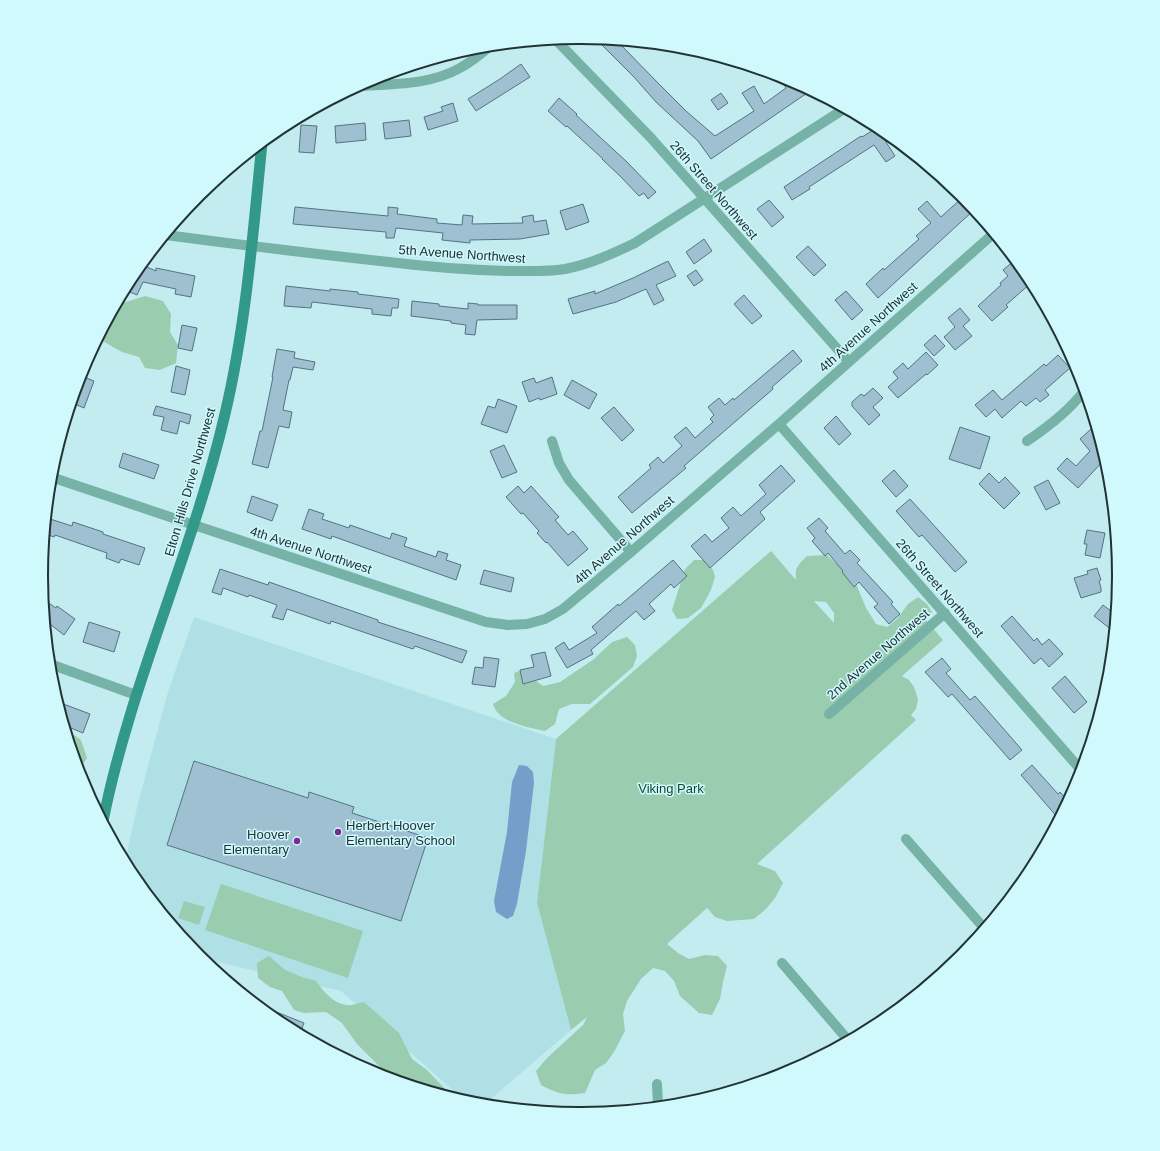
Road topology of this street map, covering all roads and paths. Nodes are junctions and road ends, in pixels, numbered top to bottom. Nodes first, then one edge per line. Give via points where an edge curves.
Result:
1 (559, 45) edge
2 (480, 53) edge
3 (375, 85) edge
4 (840, 112) edge
5 (261, 150) edge
6 (705, 199) junction
7 (171, 236) edge
8 (990, 237) edge
9 (252, 246) junction
10 (848, 362) junction
11 (1080, 395) edge
12 (779, 424) junction
13 (552, 441) dead end
14 (1027, 441) dead end
15 (58, 479) edge
16 (194, 526) junction
17 (631, 552) junction
18 (945, 613) junction
19 (57, 667) edge
20 (136, 696) junction
21 (829, 714) dead end
22 (1076, 765) edge
23 (104, 814) edge
24 (906, 839) dead end
25 (981, 925) edge
26 (782, 963) dead end
27 (845, 1037) edge
28 (657, 1084) dead end
29 (658, 1101) edge

1 - 6 street, 26th Street Northwest via 651,138
2 - 3 street via 451,73 430,79
4 - 6 street, 5th Avenue Northwest
5 - 9 main road, Elton Hills Drive Northwest
6 - 9 street, 5th Avenue Northwest via 636,243 586,264 563,269 514,271 440,268
6 - 10 street, 26th Street Northwest
7 - 9 street, 5th Avenue Northwest
8 - 10 street, 4th Avenue Northwest
9 - 16 main road, Elton Hills Drive Northwest via 240,336 225,414
10 - 12 street, 4th Avenue Northwest
11 - 14 street via 1064,414
12 - 17 street, 4th Avenue Northwest
12 - 18 street, 26th Street Northwest
13 - 17 street via 559,463 569,480
15 - 16 street, 4th Avenue Northwest
16 - 17 street, 4th Avenue Northwest via 486,622 508,625 527,624 545,619 563,609
16 - 20 main road, Elton Hills Drive Northwest
18 - 21 street, 2nd Avenue Northwest
18 - 22 street, 26th Street Northwest
19 - 20 street
20 - 23 main road, Elton Hills Drive Northwest
24 - 25 street
26 - 27 street
28 - 29 street

